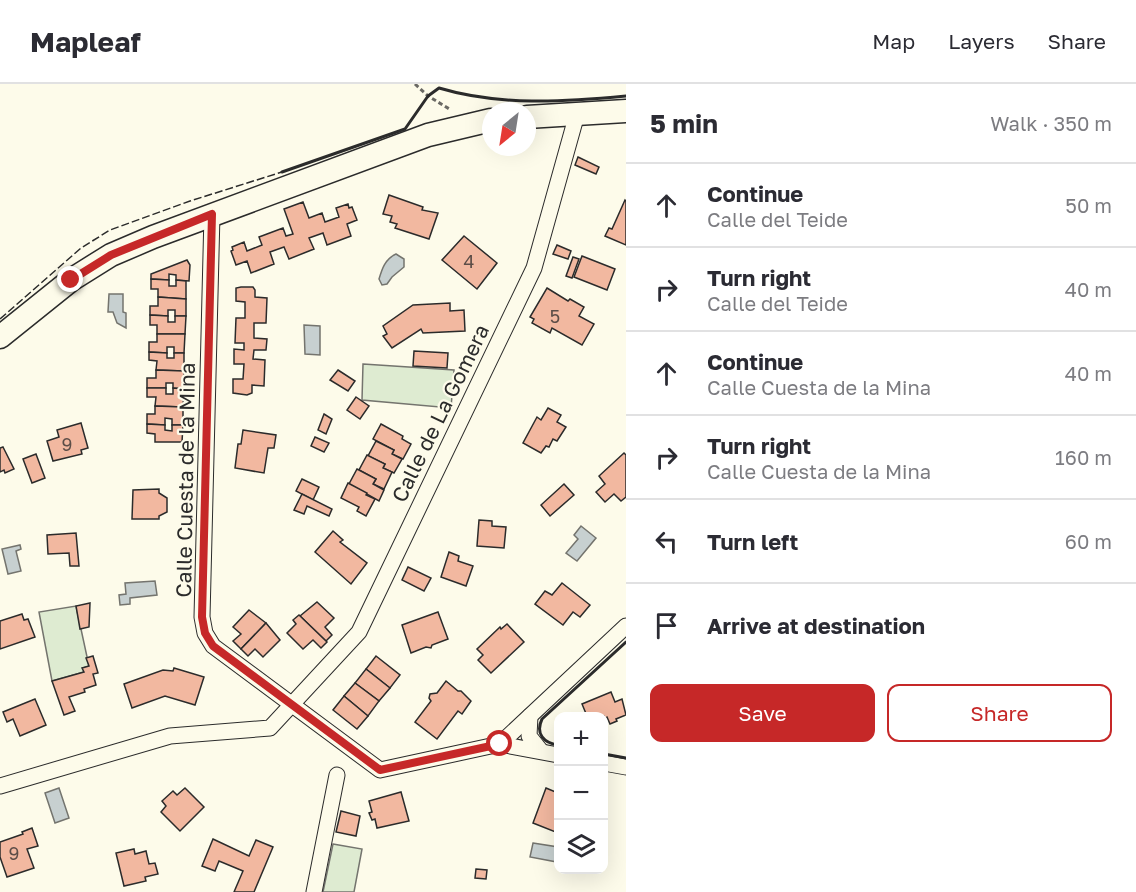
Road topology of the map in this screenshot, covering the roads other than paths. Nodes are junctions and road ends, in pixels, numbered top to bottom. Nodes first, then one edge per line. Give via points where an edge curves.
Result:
1 (626, 111) edge
2 (577, 114) junction
3 (536, 116) edge
4 (482, 122) edge
5 (212, 214) junction
6 (0, 337) edge
7 (626, 626) edge
8 (292, 704) junction
9 (530, 716) junction
10 (500, 744) junction
11 (542, 751) junction
12 (554, 754) edge
13 (608, 764) edge
14 (626, 767) edge
15 (337, 775) dead end
16 (0, 786) edge
17 (314, 892) edge

1 - 2 main road
2 - 3 main road
2 - 8 street, Calle de La Gomera via 534,268 359,632
4 - 5 main road via 428,135
5 - 6 main road via 111,255 71,280
5 - 8 street, Calle Cuesta de la Mina via 202,617 213,646
7 - 9 street
8 - 10 street, Calle Cuesta de la Mina via 380,770
8 - 16 street, Calle de La Gomera via 270,728 170,736
9 - 10 street
9 - 11 street via 529,736
10 - 11 street
11 - 12 street
13 - 14 street
15 - 17 street

